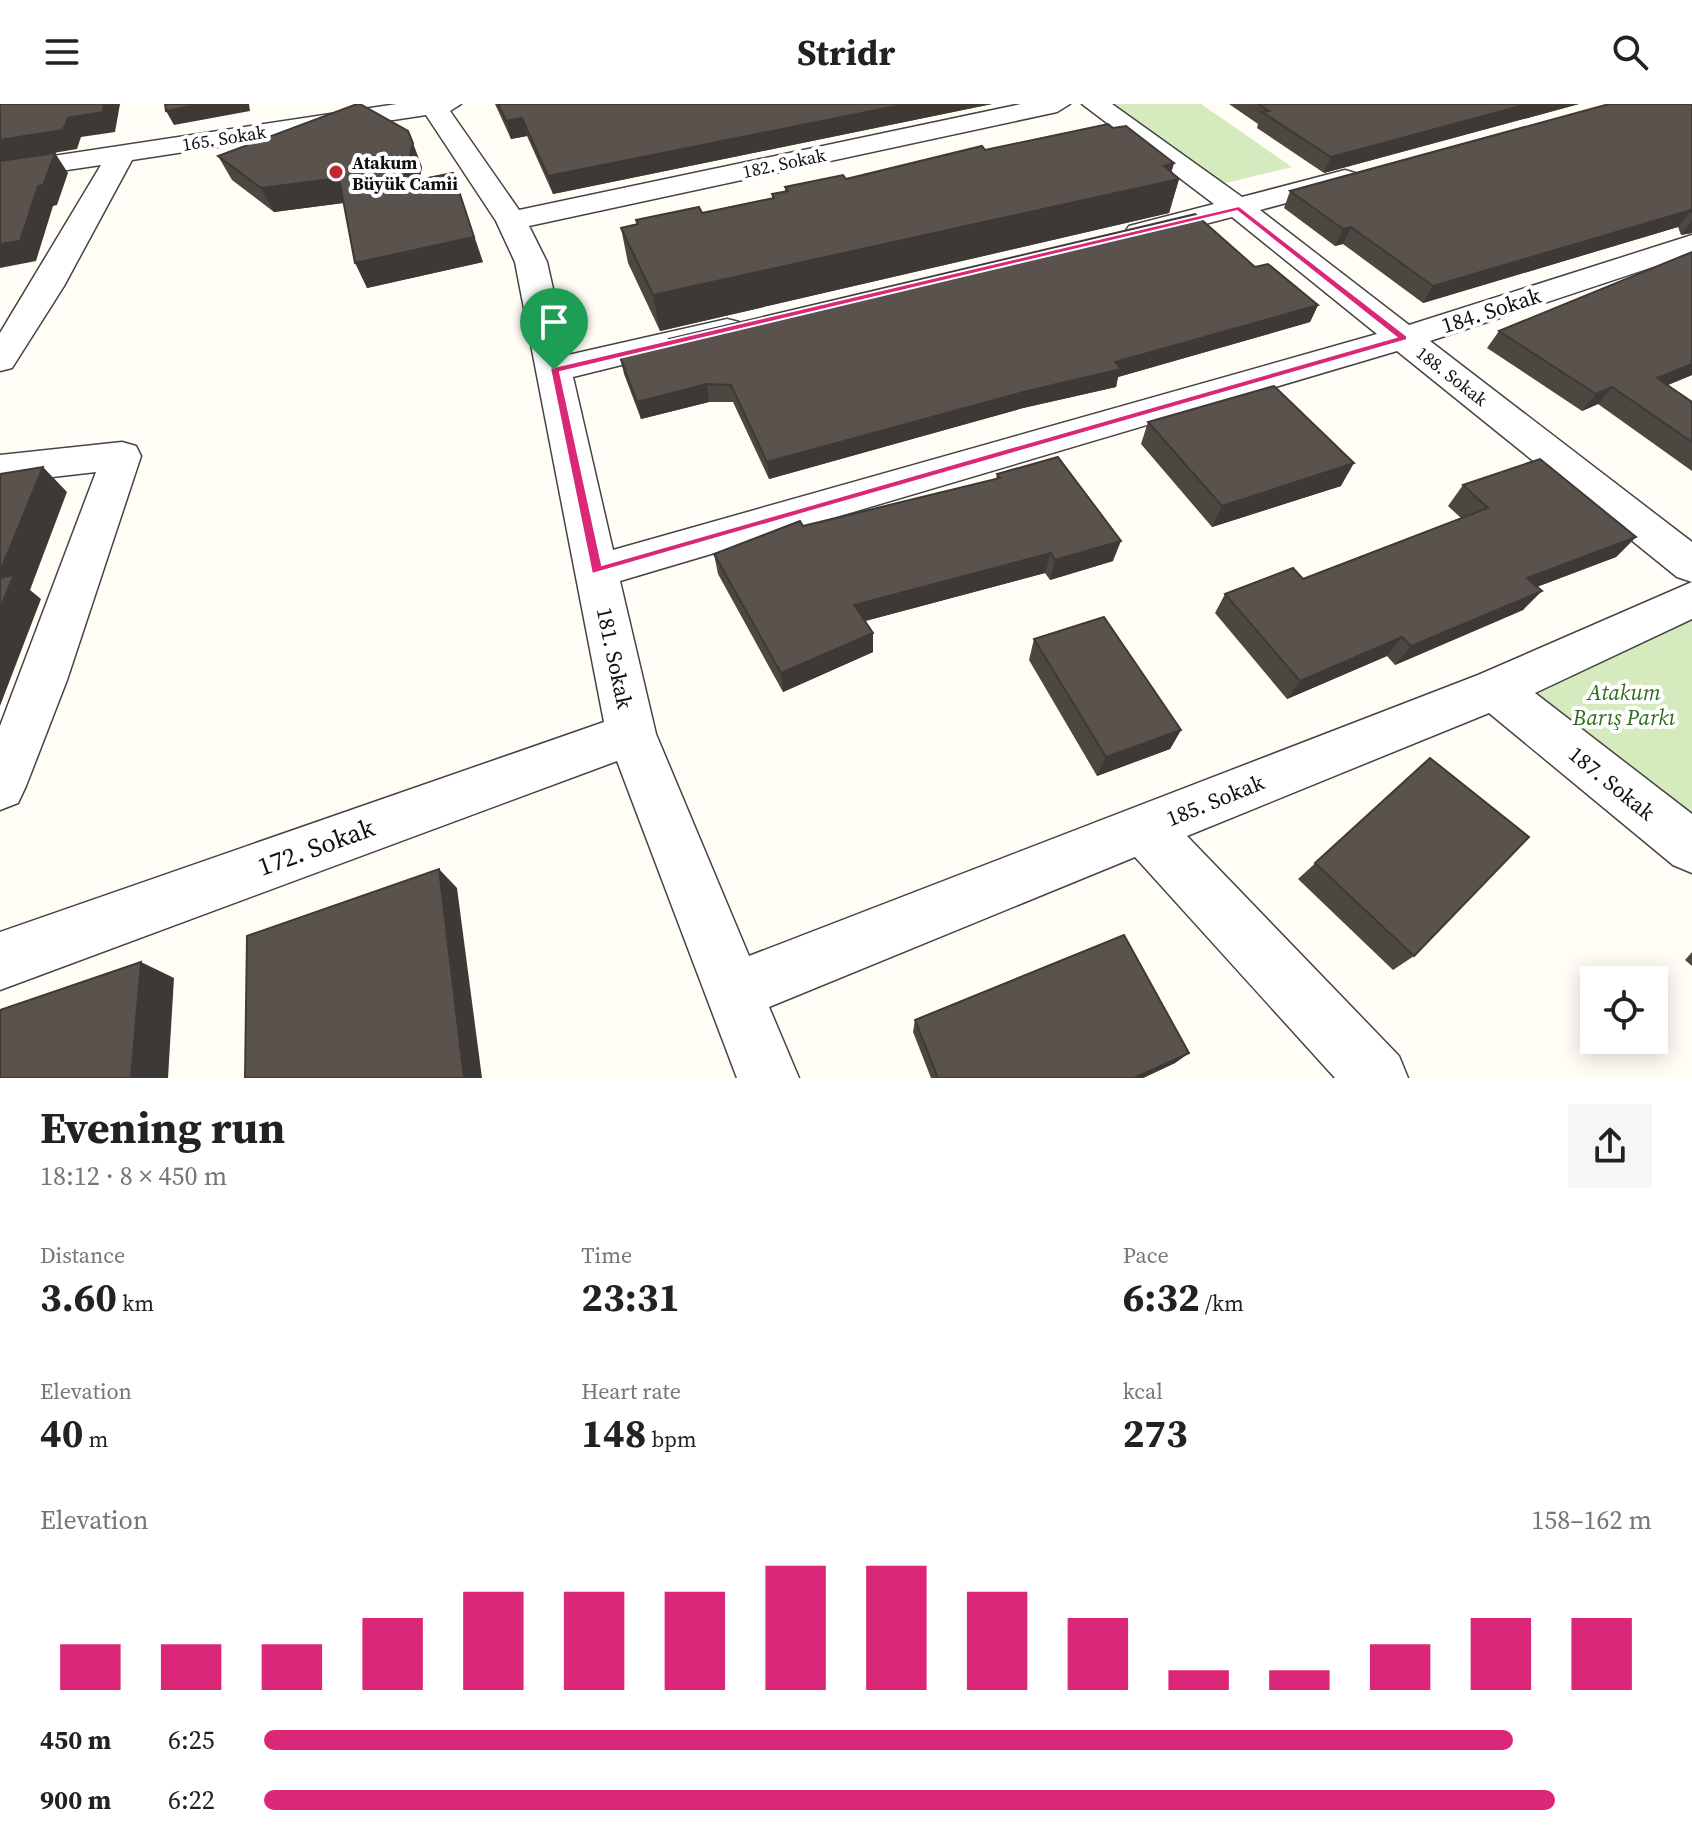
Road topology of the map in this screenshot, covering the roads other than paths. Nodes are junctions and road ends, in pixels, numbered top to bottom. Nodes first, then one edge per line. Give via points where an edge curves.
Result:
1 (1057, 104) edge
2 (1095, 104) edge
3 (437, 105) edge
4 (273, 117) edge
5 (121, 155) junction
6 (1375, 171) edge
7 (0, 172) edge
8 (1239, 208) junction
9 (511, 221) junction
10 (1114, 238) edge
11 (1692, 244) edge
12 (48, 286) junction
13 (12, 292) dead end
14 (756, 323) edge
15 (1403, 338) junction
16 (0, 360) edge
17 (554, 370) junction
18 (0, 469) edge
19 (1692, 565) edge
20 (597, 571) junction
21 (1692, 599) edge
22 (1495, 689) junction
23 (631, 734) junction
24 (0, 786) edge
25 (1144, 829) junction
26 (1692, 847) edge
27 (0, 961) edge
28 (733, 992) junction
29 (768, 1078) edge
30 (1377, 1078) edge

1 - 9 street, 182. Sokak
2 - 8 street, 188. Sokak
3 - 4 street, 165. Sokak
3 - 9 street, 181. Sokak
4 - 5 street, 165. Sokak
5 - 7 street, 165. Sokak
5 - 12 street
6 - 8 street
8 - 10 street
8 - 15 street, 188. Sokak
9 - 17 street, 181. Sokak via 531,262
11 - 15 street, 184. Sokak
12 - 13 street
12 - 16 street
14 - 17 street
15 - 19 street, 188. Sokak
15 - 20 street, 184. Sokak
17 - 20 street, 181. Sokak
18 - 24 street via 122,456
20 - 23 street, 181. Sokak
21 - 22 street, 185. Sokak
22 - 25 street, 185. Sokak
22 - 26 street, 187. Sokak
23 - 27 street, 172. Sokak
23 - 28 street, 181. Sokak
25 - 28 street, 185. Sokak
25 - 30 street
28 - 29 street, 181. Sokak

